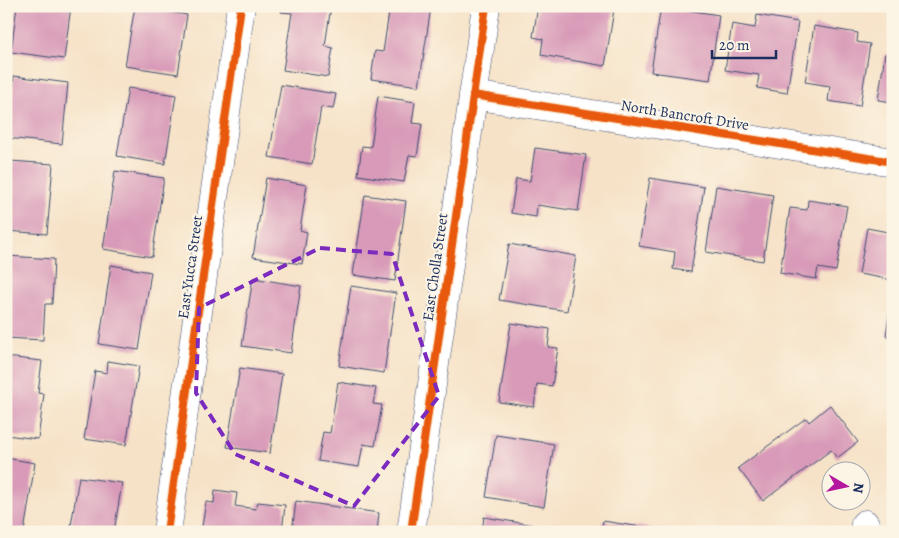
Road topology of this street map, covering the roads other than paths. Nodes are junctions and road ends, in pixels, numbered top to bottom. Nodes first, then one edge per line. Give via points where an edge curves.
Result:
1 (241, 6) edge
2 (486, 6) edge
3 (473, 96) junction
4 (893, 162) edge
5 (167, 532) edge
6 (411, 532) edge

1 - 5 street, East Yucca Street
2 - 3 street, East Cholla Street
3 - 4 street, North Bancroft Drive
3 - 6 street, East Cholla Street

